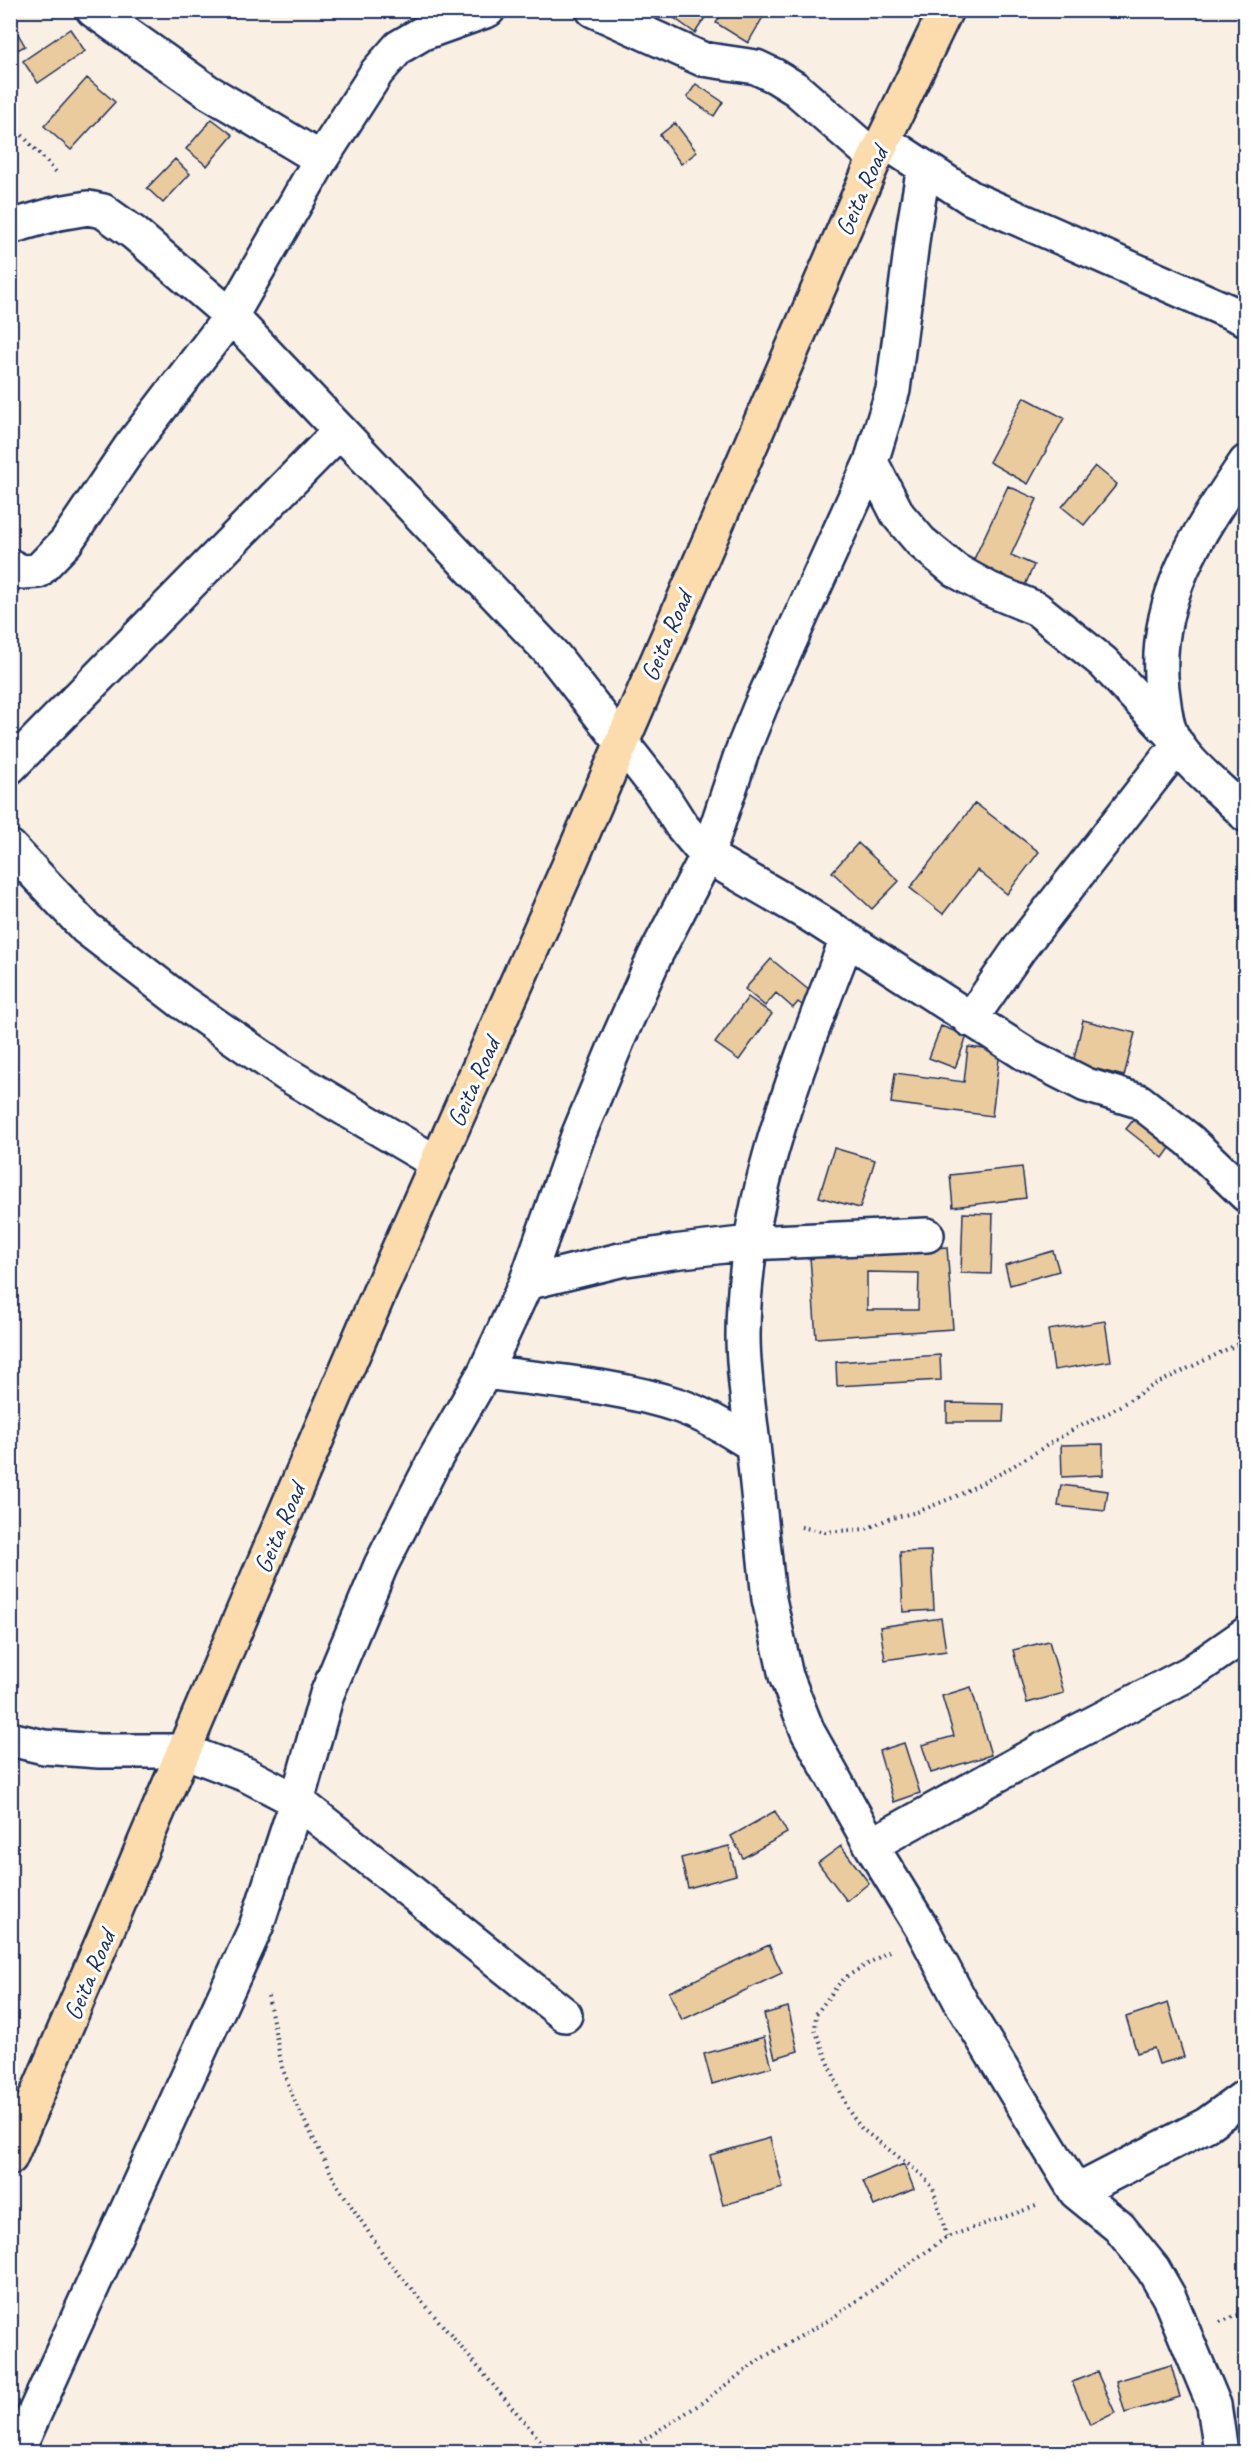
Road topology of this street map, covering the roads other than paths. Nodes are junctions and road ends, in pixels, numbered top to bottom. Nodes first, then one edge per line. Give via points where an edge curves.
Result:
1 (93, 10) edge
2 (488, 10) edge
3 (593, 10) edge
4 (946, 10) edge
5 (879, 149) junction
6 (321, 159) junction
7 (924, 167) junction
8 (10, 227) edge
9 (231, 316) junction
10 (1245, 319) edge
11 (340, 431) junction
12 (871, 462) junction
13 (1245, 462) edge
14 (10, 566) edge
15 (1174, 739) junction
16 (621, 740) junction
17 (10, 767) edge
18 (1245, 815) edge
19 (10, 848) edge
20 (707, 856) junction
21 (847, 939) junction
22 (970, 1020) junction
23 (437, 1163) junction
24 (1245, 1195) edge
25 (927, 1235) dead end
26 (750, 1243) junction
27 (526, 1283) junction
28 (485, 1372) junction
29 (753, 1445) junction
30 (1245, 1634) edge
31 (10, 1739) edge
32 (184, 1751) junction
33 (297, 1801) junction
34 (871, 1845) junction
35 (565, 2015) dead end
36 (1245, 2096) edge
37 (10, 2158) edge
38 (1076, 2192) junction
39 (17, 2452) edge
40 (1221, 2452) edge

1 - 6 street via 207,91
2 - 6 street via 423,33 399,47 377,72
3 - 5 street via 702,58 756,67 775,75
4 - 5 highway, Geita Road
5 - 7 street
5 - 16 highway, Geita Road
6 - 9 street
7 - 10 street via 971,198
7 - 12 street via 893,390
8 - 9 street via 88,208 103,211 135,233
9 - 11 street
9 - 14 street via 131,446 49,562 38,571 22,572
11 - 16 street via 554,656
11 - 17 street
12 - 15 street via 898,515 921,542 955,570 1037,609 1103,662
12 - 20 street via 757,714
13 - 15 street via 1199,532 1180,572 1164,622 1159,667
15 - 18 street
15 - 22 street
16 - 20 street
16 - 23 highway, Geita Road
19 - 23 street via 86,928 182,1002 286,1074
20 - 21 street
20 - 27 street via 655,956 619,1037 578,1136
21 - 22 street
21 - 26 street via 769,1152
22 - 24 street via 1067,1076 1140,1101 1189,1140
23 - 32 highway, Geita Road
25 - 26 street
26 - 27 street via 620,1260
26 - 29 street via 743,1336
27 - 28 street
28 - 29 street via 641,1395 682,1407
28 - 33 street via 381,1565 327,1694
29 - 34 street via 769,1599 786,1676 808,1732
30 - 34 street via 1190,1673
31 - 32 street via 44,1747 99,1751
32 - 33 street via 247,1774
32 - 37 highway, Geita Road
33 - 35 street
33 - 39 street via 256,1927
34 - 38 street
36 - 38 street via 1206,2125
38 - 40 street via 1119,2227 1153,2269 1169,2297 1214,2405

